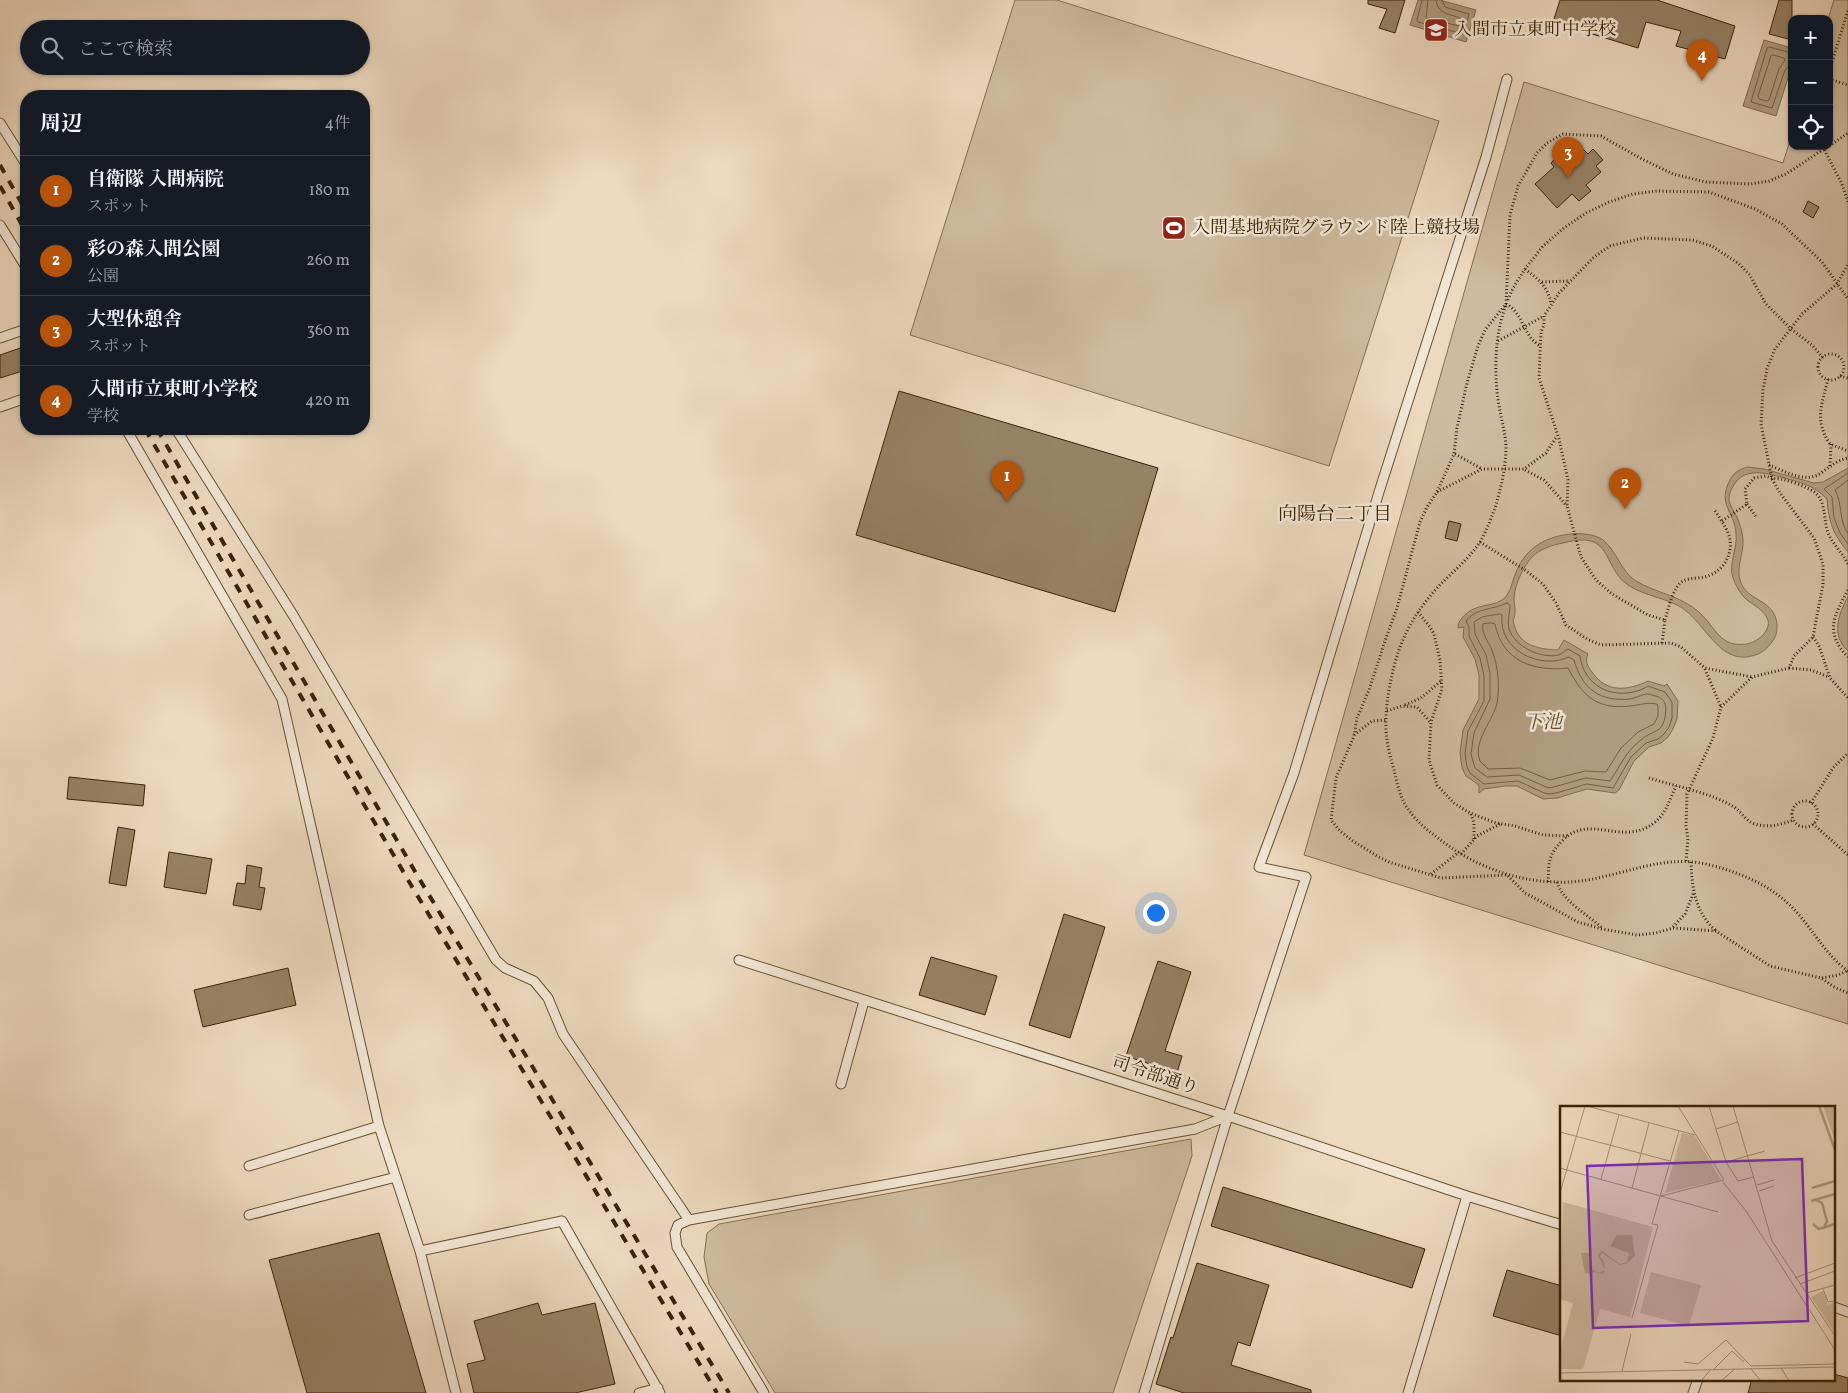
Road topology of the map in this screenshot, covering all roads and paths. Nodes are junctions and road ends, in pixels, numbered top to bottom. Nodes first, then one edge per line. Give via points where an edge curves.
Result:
1 (1848, 10) edge
2 (1833, 60) edge
3 (1507, 79) dead end
4 (1833, 81) edge
5 (1848, 85) edge
6 (0, 123) edge
7 (1848, 133) edge
8 (1833, 143) edge
9 (1820, 150) edge
10 (1824, 150) edge
11 (20, 155) edge
12 (1848, 202) edge
13 (0, 225) edge
14 (0, 238) edge
15 (10, 241) junction
16 (20, 257) edge
17 (1848, 264) edge
18 (1524, 269) junction
19 (1570, 281) junction
20 (1542, 282) junction
21 (1836, 284) junction
22 (1848, 299) edge
23 (1506, 304) junction
24 (1551, 304) junction
25 (1544, 316) junction
26 (1524, 327) junction
27 (1790, 328) junction
28 (20, 331) edge
29 (0, 338) edge
30 (1498, 341) junction
31 (1540, 346) junction
32 (1823, 358) junction
33 (1840, 376) junction
34 (1848, 378) edge
35 (1828, 379) junction
36 (20, 400) edge
37 (0, 406) edge
38 (129, 435) edge
39 (180, 435) edge
40 (1558, 435) junction
41 (1830, 444) junction
42 (1848, 451) edge
43 (1454, 454) junction
44 (1848, 458) edge
45 (1830, 466) junction
46 (1769, 467) junction
47 (1504, 468) junction
48 (1482, 469) junction
49 (1524, 469) junction
50 (1772, 479) junction
51 (1437, 492) junction
52 (1747, 504) junction
53 (1567, 506) junction
54 (1714, 509) dead end
55 (1758, 518) dead end
56 (1722, 521) junction
57 (1480, 542) junction
58 (1848, 565) edge
59 (1848, 590) edge
60 (1418, 612) junction
61 (1665, 620) junction
62 (1813, 637) junction
63 (1662, 643) junction
64 (1848, 657) edge
65 (1705, 668) junction
66 (1789, 668) junction
67 (1752, 677) junction
68 (1830, 678) junction
69 (1441, 681) junction
70 (1848, 698) edge
71 (1402, 706) junction
72 (1721, 707) junction
73 (1387, 711) junction
74 (1387, 720) junction
75 (1430, 722) junction
76 (1354, 736) junction
77 (1848, 753) edge
78 (1649, 778) dead end
79 (1676, 786) junction
80 (1688, 790) junction
81 (1811, 803) junction
82 (1471, 814) junction
83 (1793, 820) junction
84 (1500, 824) junction
85 (1813, 824) junction
86 (1567, 836) junction
87 (1474, 840) junction
88 (1460, 853) junction
89 (1848, 855) edge
90 (1686, 861) junction
91 (1691, 862) junction
92 (1430, 874) junction
93 (1507, 875) junction
94 (1548, 882) junction
95 (1557, 882) junction
96 (1694, 892) junction
97 (1673, 928) junction
98 (1602, 929) junction
99 (1716, 932) junction
100 (739, 960) dead end
101 (1848, 971) edge
102 (1821, 978) junction
103 (1848, 993) edge
104 (864, 1000) junction
105 (841, 1084) dead end
106 (1228, 1116) junction
107 (378, 1126) junction
108 (249, 1166) dead end
109 (396, 1177) junction
110 (1467, 1196) junction
111 (250, 1214) dead end
112 (689, 1220) junction
113 (1560, 1224) edge
114 (420, 1251) junction
115 (1698, 1380) edge
116 (659, 1391) edge
117 (456, 1393) edge
118 (639, 1393) edge
119 (764, 1393) edge
120 (1144, 1393) edge
121 (1408, 1393) edge
122 (1694, 1393) edge

1 - 2 path
3 - 106 lane via 1486,157 1376,501 1294,773 1259,867 1306,877
4 - 5 path
6 - 11 lane
7 - 8 path
9 - 23 path via 1786,174 1769,181 1728,184 1673,174 1601,136 1563,134 1537,153 1516,190 1510,215
10 - 12 path
13 - 15 lane
14 - 15 lane
15 - 16 lane
17 - 21 path
18 - 20 path
18 - 21 path via 1564,228 1609,202 1657,191 1709,192 1755,209 1782,224 1822,262
18 - 23 path
19 - 20 path
19 - 24 path
19 - 27 path via 1610,246 1643,238 1692,240 1712,246 1739,264 1749,274 1766,304
20 - 24 path
21 - 22 path
21 - 27 path
23 - 26 path via 1514,308
23 - 30 path
23 - 43 path via 1485,330 1478,346 1467,383
24 - 25 path
25 - 26 path
25 - 31 path
26 - 30 path
26 - 31 path
27 - 32 path
27 - 46 path via 1770,359 1763,390 1761,424
28 - 29 lane
30 - 47 path via 1496,382 1506,446
31 - 40 path via 1539,378
32 - 33 path via 1834,355 1841,359 1844,367
32 - 35 path via 1818,369
33 - 34 path
33 - 35 path
35 - 41 path via 1819,421
36 - 37 lane
38 - 107 lane via 282,699
39 - 112 lane via 294,615 496,960 505,968 534,981 548,998 563,1034
40 - 49 path via 1546,453
40 - 53 path via 1568,480
41 - 42 path
41 - 45 path
43 - 48 path
43 - 51 path
44 - 45 path
45 - 46 path via 1818,475 1805,478
46 - 50 path
47 - 48 path
47 - 49 path
47 - 57 path via 1502,486
48 - 51 path
49 - 53 path via 1544,480
50 - 52 path via 1759,476 1749,483
50 - 58 path via 1778,478 1818,494 1823,502 1826,528
50 - 62 path via 1810,531 1822,556 1823,584
51 - 76 path via 1420,522 1397,608 1357,718
52 - 55 path
52 - 56 path
53 - 61 path via 1581,557 1605,589 1639,611
54 - 56 path
56 - 61 path via 1730,540 1725,564 1710,575 1683,581 1673,595
57 - 60 path
57 - 63 path via 1543,584 1566,625 1586,639 1601,644
59 - 64 path via 1833,619 1837,642
60 - 69 path via 1434,634
60 - 73 path via 1397,654 1388,688
61 - 63 path
62 - 66 path via 1794,656
62 - 68 path
63 - 65 path via 1681,647
65 - 67 path
65 - 72 path
66 - 67 path
66 - 68 path via 1811,670
67 - 72 path
68 - 70 path
69 - 71 path via 1420,698
69 - 75 path via 1442,689
71 - 73 path
71 - 75 path via 1417,707
72 - 80 path via 1713,738
73 - 74 path
74 - 76 path via 1372,721
74 - 88 path via 1386,736 1391,760 1407,808 1423,827
75 - 82 path via 1429,760 1437,785 1454,803
76 - 92 path via 1336,778 1332,820 1340,831 1377,856
77 - 81 path via 1833,768
78 - 79 path
79 - 80 path
79 - 86 path via 1662,814 1653,824 1638,831 1583,829
80 - 83 path via 1734,807 1756,825 1773,826
80 - 90 path
81 - 83 path via 1796,804 1792,811
81 - 85 path via 1818,815
82 - 84 path
82 - 87 path
83 - 85 path via 1803,827
84 - 86 path via 1542,835
84 - 87 path
85 - 89 path
86 - 94 path via 1551,853
87 - 88 path
88 - 92 path
88 - 93 path
90 - 91 path
90 - 95 path via 1656,863 1587,880
91 - 96 path
91 - 101 path via 1745,876 1772,889 1799,914 1836,962
92 - 93 path via 1441,878
93 - 94 path
93 - 98 path via 1525,893 1565,916
94 - 95 path
95 - 98 path via 1566,899
96 - 97 path via 1685,914
96 - 99 path via 1706,922
97 - 98 path via 1643,936
97 - 99 path
99 - 102 path via 1770,966
100 - 104 lane, 司令部通り
101 - 102 path
102 - 103 path
104 - 105 lane
104 - 106 lane, 司令部通り
106 - 110 lane, 司令部通り
106 - 112 lane via 1195,1129
106 - 120 lane
107 - 108 lane
107 - 109 lane
109 - 111 lane
109 - 114 lane
110 - 113 lane, 司令部通り
110 - 121 lane
112 - 119 lane via 678,1225 675,1233 677,1247
114 - 116 lane via 562,1222
114 - 117 lane
115 - 122 lane
116 - 118 lane

